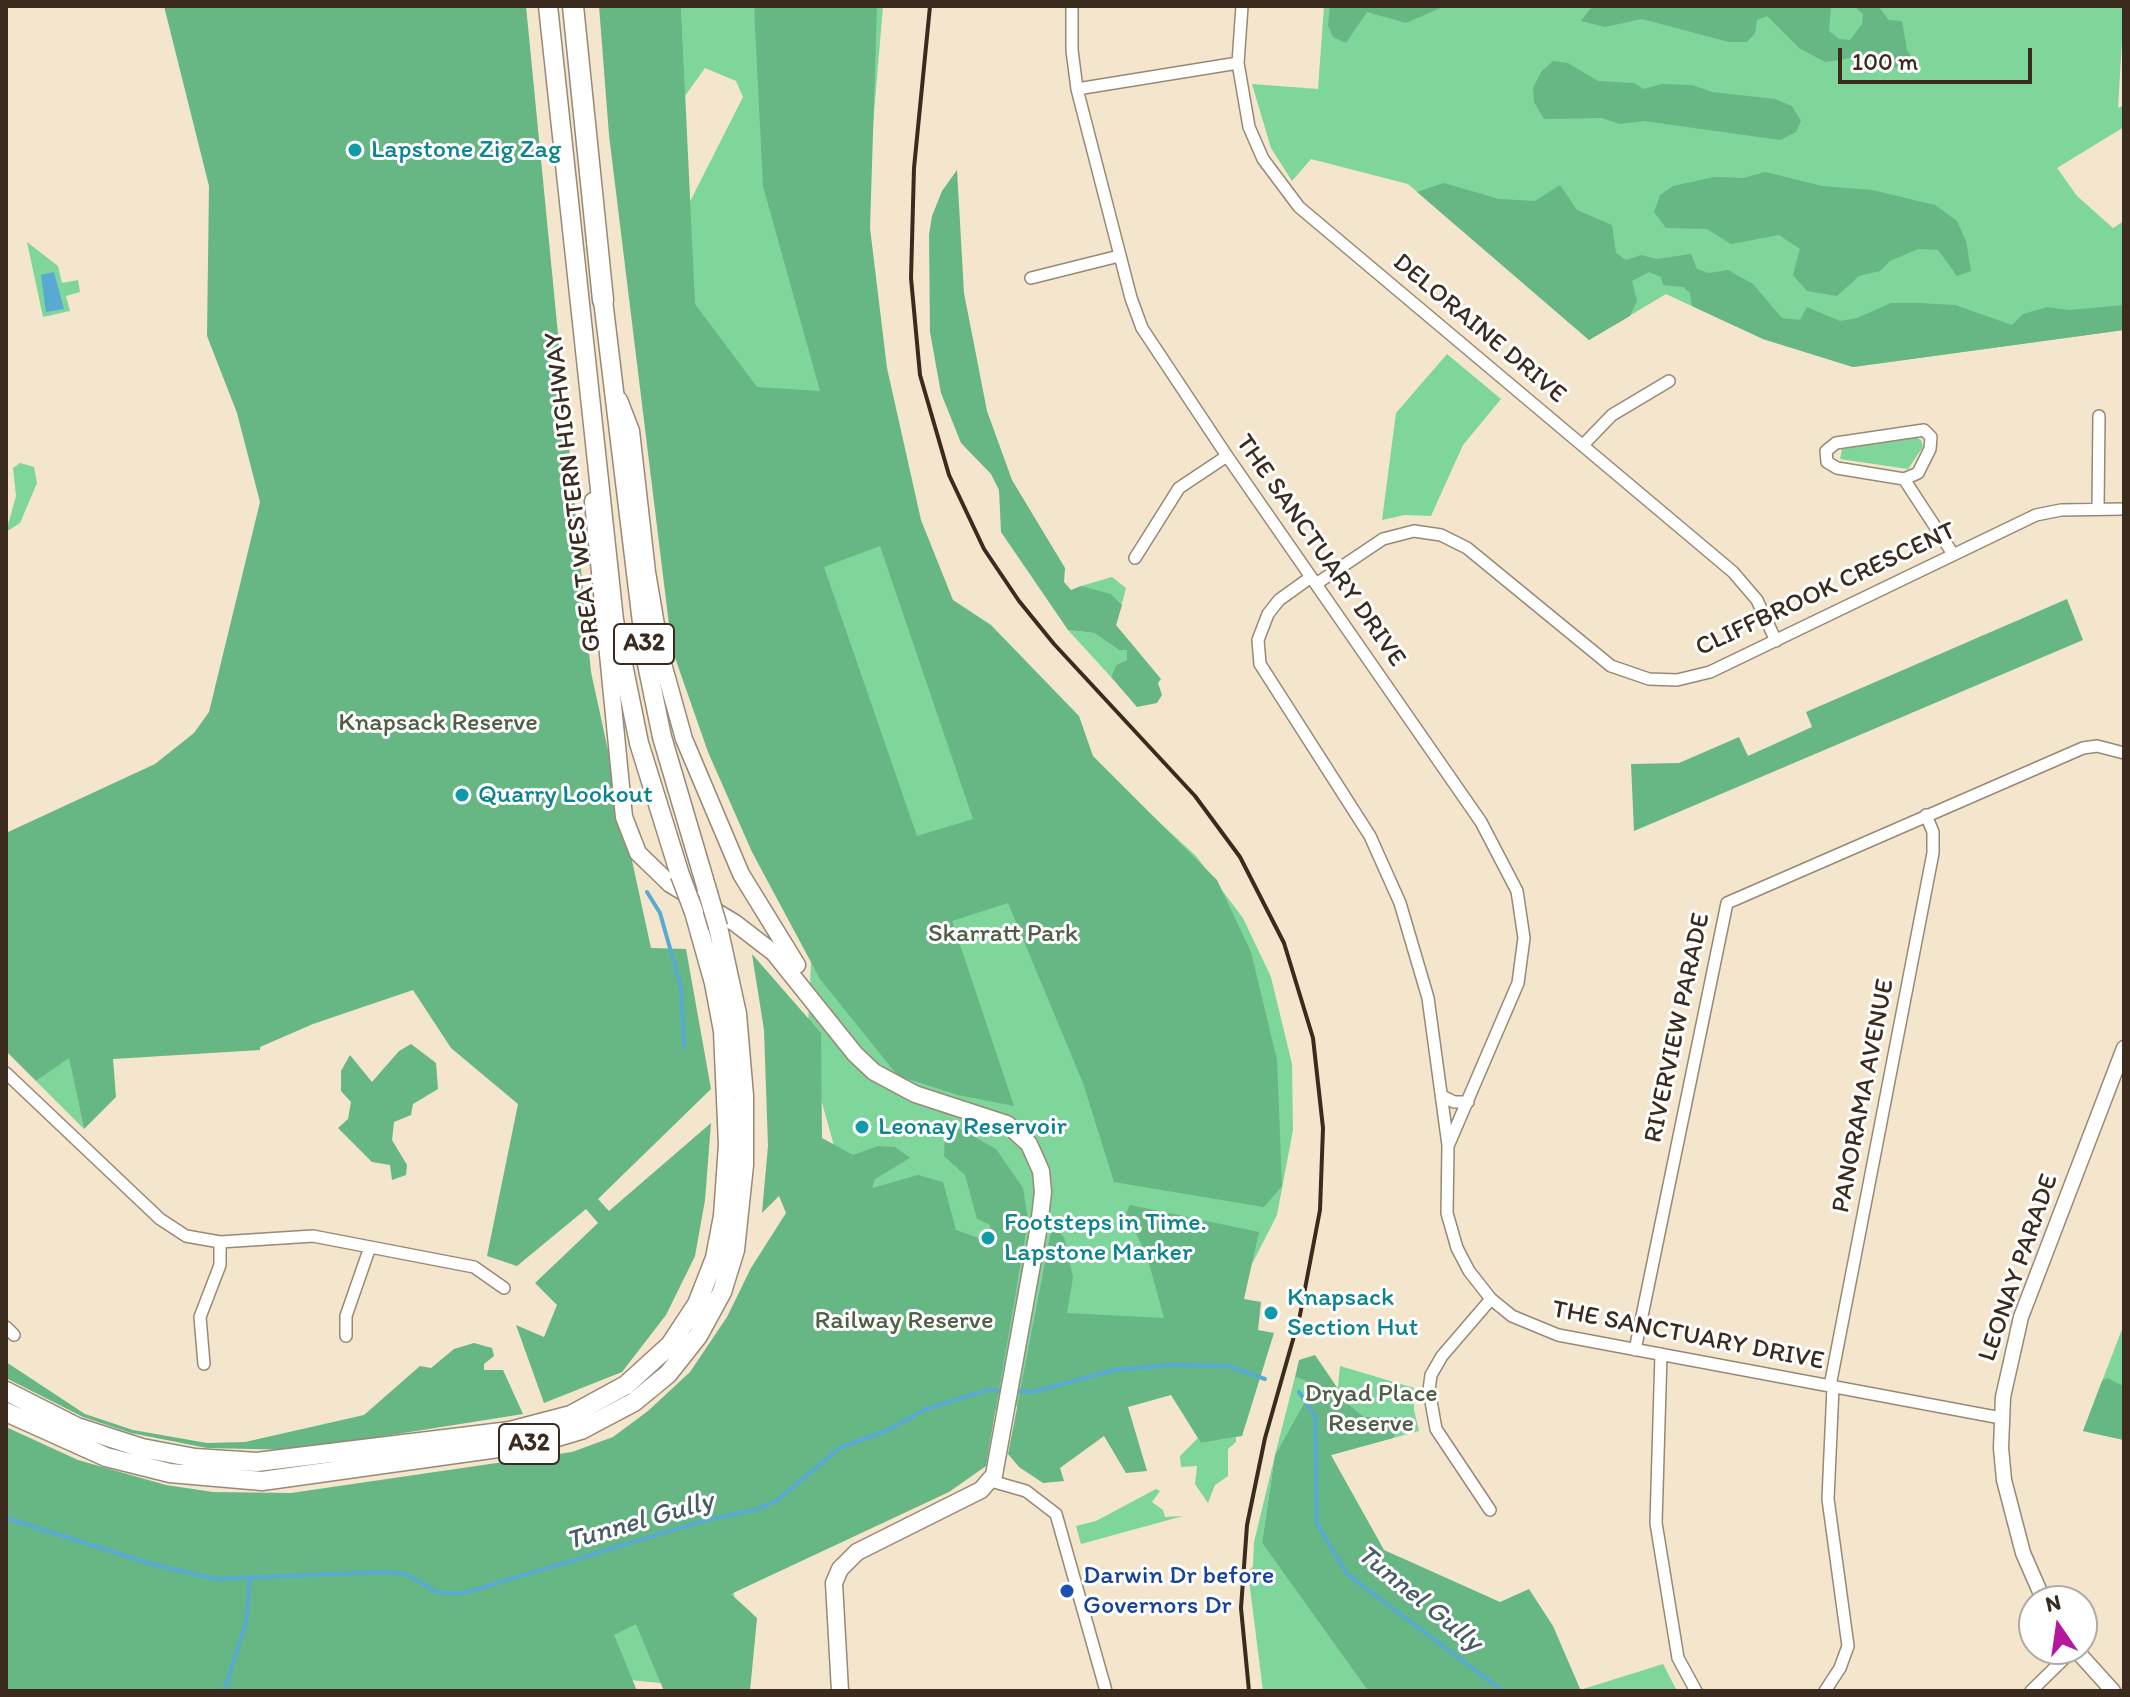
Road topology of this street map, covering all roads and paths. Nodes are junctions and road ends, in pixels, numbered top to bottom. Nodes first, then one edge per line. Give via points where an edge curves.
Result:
1 (548, 6) edge
2 (573, 6) edge
3 (1072, 6) edge
4 (1242, 6) edge
5 (1238, 63) junction
6 (1077, 89) junction
7 (1119, 256) junction
8 (1031, 278) dead end
9 (603, 300) joint
10 (1669, 381) dead end
11 (614, 387) junction
12 (587, 392) junction
13 (2099, 416) dead end
14 (1583, 445) junction
15 (1227, 456) junction
16 (1904, 479) junction
17 (2098, 509) junction
18 (2124, 509) edge
19 (1953, 554) junction
20 (1135, 558) dead end
21 (1313, 581) junction
22 (1776, 641) junction
23 (2124, 753) edge
24 (1926, 815) junction
25 (843, 1039) junction
26 (2124, 1048) edge
27 (6, 1073) edge
28 (1442, 1096) junction
29 (1468, 1102) junction
30 (1448, 1146) junction
31 (220, 1242) junction
32 (370, 1247) junction
33 (504, 1288) dead end
34 (1491, 1299) junction
35 (346, 1336) dead end
36 (1635, 1350) junction
37 (1661, 1354) junction
38 (204, 1364) dead end
39 (1832, 1386) junction
40 (6, 1391) edge
41 (6, 1412) edge
42 (2001, 1418) junction
43 (991, 1481) junction
44 (1490, 1510) dead end
45 (2038, 1585) edge
46 (2058, 1665) edge
47 (2089, 1665) edge
48 (840, 1691) edge
49 (1106, 1691) edge
50 (1696, 1691) edge
51 (1825, 1691) edge
52 (2031, 1691) edge
53 (2113, 1691) edge

1 - 12 highway, GREAT WESTERN HIGHWAY / A32
2 - 9 highway
3 - 6 street, THE SANCTUARY DRIVE
4 - 5 street, DELORAINE DRIVE
5 - 6 street
5 - 14 street, DELORAINE DRIVE via 1255,144 1299,207
6 - 7 street, THE SANCTUARY DRIVE
7 - 8 street
7 - 15 street, THE SANCTUARY DRIVE via 1142,328
9 - 11 highway, GREAT WESTERN HIGHWAY / A32
10 - 14 street via 1612,415
11 - 25 main road via 631,431 662,660 689,754 748,886
11 - 41 highway, GREAT WESTERN HIGHWAY / A32, bridge via 647,664 737,1014 744,1165 735,1250 722,1292 698,1336 668,1374 634,1402 581,1430 541,1442 262,1481 180,1474 106,1457
12 - 25 main road via 604,629 629,834 656,874 774,953
12 - 40 highway, GREAT WESTERN HIGHWAY / A32, bridge via 623,676 709,962 723,1031 728,1145 723,1216 715,1258 697,1304 670,1345 626,1385 571,1415 510,1431 257,1462 195,1458 77,1427
13 - 17 street
14 - 22 street, DELORAINE DRIVE via 1744,583
15 - 20 street via 1179,488
15 - 21 street, THE SANCTUARY DRIVE
16 - 16 street via 1837,468 1827,462 1826,451 1836,443 1924,430 1931,437 1930,449 1918,473
16 - 19 street
17 - 18 street, CLIFFBROOK CRESCENT
17 - 19 street, CLIFFBROOK CRESCENT via 2036,515
19 - 22 street, CLIFFBROOK CRESCENT
21 - 22 street, CLIFFBROOK CRESCENT via 1383,539 1431,532 1467,548 1599,659 1622,672 1664,680 1690,678
21 - 28 street, CLIFFBROOK CRESCENT via 1279,600 1268,614 1258,640 1260,664 1370,836 1389,877 1413,938 1428,998
21 - 29 street, THE SANCTUARY DRIVE via 1481,822 1517,891 1524,938 1518,983
23 - 24 street, RIVERVIEW PARADE via 2083,748
24 - 36 street, RIVERVIEW PARADE via 1727,903
24 - 39 street, PANORAMA AVENUE via 1933,853
25 - 43 main road via 887,1080 1001,1120 1032,1148 1041,1171 1043,1200
26 - 42 street, LEONAY PARADE via 2019,1326
27 - 31 street via 165,1224 192,1238
28 - 29 street
28 - 30 street, CLIFFBROOK CRESCENT
29 - 30 street, THE SANCTUARY DRIVE
30 - 34 street, THE SANCTUARY DRIVE via 1449,1225 1469,1271
31 - 32 street via 302,1235
31 - 38 street via 220,1265 200,1317
32 - 33 street via 474,1267
32 - 35 street via 346,1316
34 - 36 street, THE SANCTUARY DRIVE via 1531,1326
34 - 44 street via 1442,1356 1429,1390 1436,1429
36 - 37 street, THE SANCTUARY DRIVE
37 - 39 street, THE SANCTUARY DRIVE
37 - 50 street via 1656,1523 1678,1658
39 - 42 street, THE SANCTUARY DRIVE
39 - 51 street, PANORAMA AVENUE via 1828,1499 1848,1646
42 - 45 street, LEONAY PARADE via 2012,1519
43 - 48 main road via 968,1498 857,1552 840,1569 834,1583
43 - 49 street via 1021,1488 1055,1511
46 - 52 street
47 - 53 street

